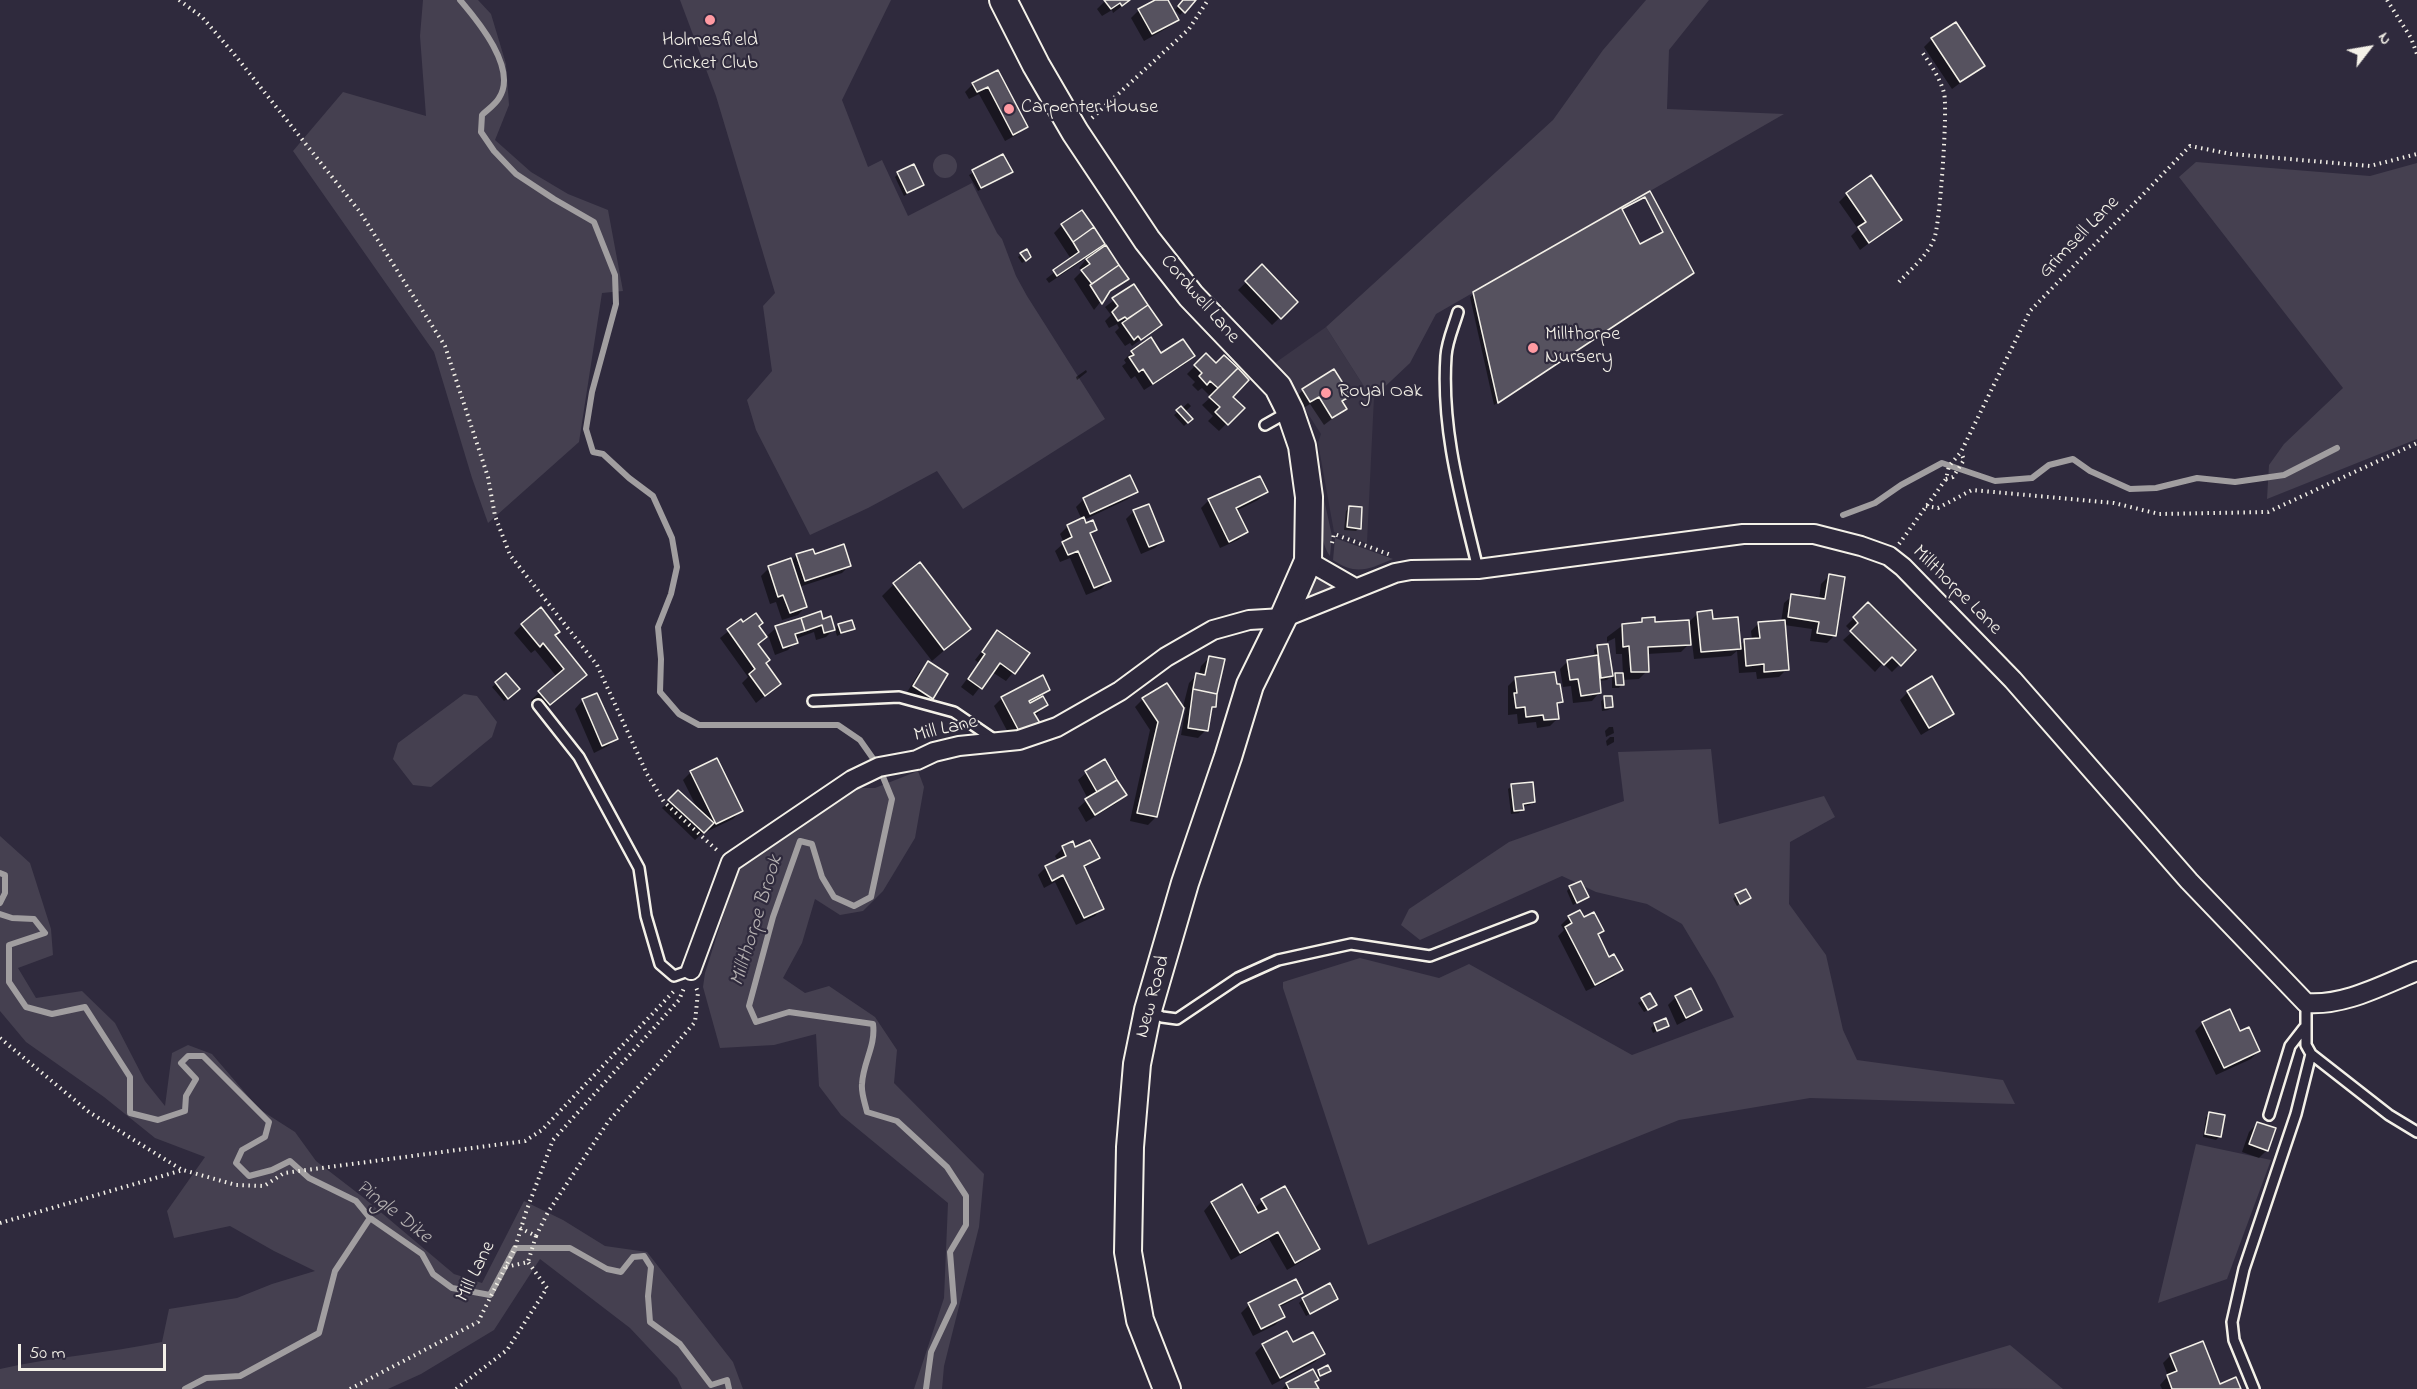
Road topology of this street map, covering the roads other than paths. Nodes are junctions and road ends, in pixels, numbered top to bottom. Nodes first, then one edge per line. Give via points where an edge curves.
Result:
1 (1003, 0) edge
2 (1458, 312) dead end
3 (1290, 411) junction
4 (1265, 425) dead end
5 (1318, 567) junction
6 (1478, 569) junction
7 (1355, 588) junction
8 (1283, 618) junction
9 (813, 701) dead end
10 (538, 705) dead end
11 (997, 742) junction
12 (1532, 917) dead end
13 (691, 970) joint
14 (2417, 971) edge
15 (2306, 1003) junction
16 (1148, 1010) junction
17 (2304, 1028) junction
18 (2311, 1054) junction
19 (2269, 1115) dead end
20 (2417, 1132) edge
21 (1167, 1389) edge
22 (2254, 1389) edge

1 - 3 main road, Cordwell Lane via 1076,132 1147,240 1191,296 1278,387
2 - 6 lane via 1446,354 1447,424 1450,453
3 - 4 lane
3 - 5 main road, Cordwell Lane via 1302,446
5 - 7 street
5 - 8 main road, Cordwell Lane
6 - 7 street, Millthorpe Lane via 1411,570
6 - 15 street, Millthorpe Lane via 1743,534 1814,534 1889,556 2013,680 2189,881
7 - 8 street, Millthorpe Lane
8 - 11 street, Mill Lane via 1249,620 1213,630 1166,657 1120,691 1056,727 1019,740
8 - 16 main road, New Road via 1250,684
9 - 11 lane via 899,697 954,712
10 - 13 lane via 579,757 639,868 646,916 660,964 674,976
11 - 13 street, Mill Lane via 959,746 879,767 852,780 731,862
12 - 16 lane via 1430,956 1351,944 1278,960 1238,978 1177,1019
14 - 15 street via 2347,999
15 - 17 lane
16 - 21 main road, New Road via 1137,1064 1130,1147 1128,1252 1140,1320
17 - 18 lane
17 - 19 lane via 2290,1046
18 - 20 lane
18 - 22 lane via 2296,1114 2244,1269 2232,1322 2234,1341

